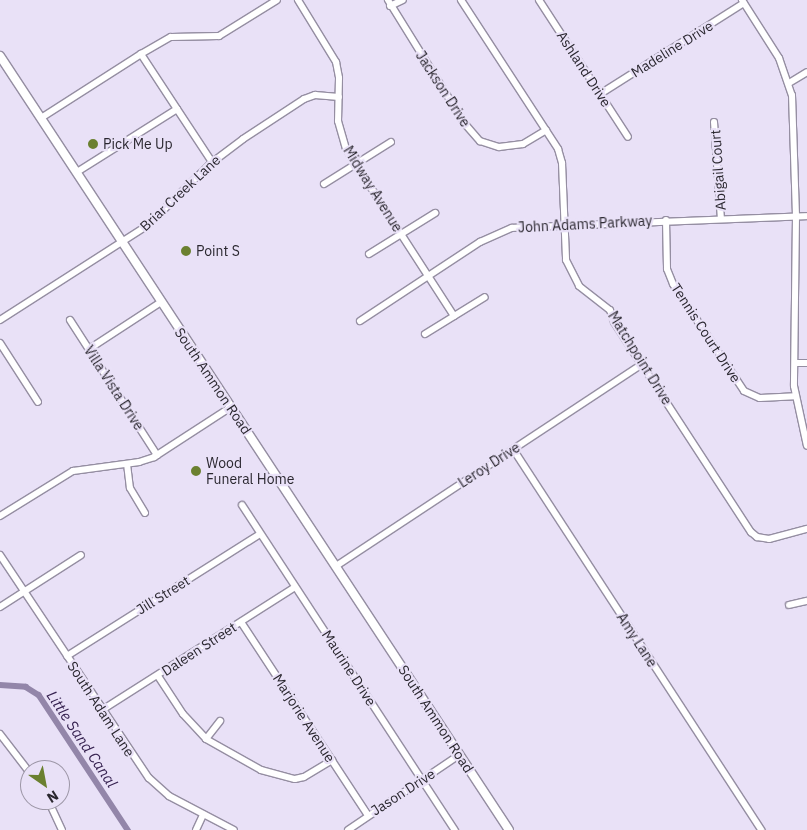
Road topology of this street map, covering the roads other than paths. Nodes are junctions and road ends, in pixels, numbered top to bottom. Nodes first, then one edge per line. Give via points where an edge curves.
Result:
1 (277, 0) edge
2 (298, 0) edge
3 (403, 0) edge
4 (461, 0) edge
5 (539, 0) edge
6 (743, 2) edge
7 (389, 3) edge
8 (140, 54) junction
9 (0, 56) edge
10 (807, 72) edge
11 (789, 83) junction
12 (600, 94) junction
13 (339, 97) junction
14 (177, 109) junction
15 (41, 118) junction
16 (714, 122) dead end
17 (546, 130) junction
18 (628, 137) dead end
19 (391, 142) dead end
20 (212, 162) junction
21 (356, 164) junction
22 (77, 172) junction
23 (324, 184) dead end
24 (435, 213) dead end
25 (796, 216) junction
26 (807, 216) edge
27 (721, 218) junction
28 (666, 220) junction
29 (562, 224) junction
30 (401, 234) junction
31 (123, 242) junction
32 (369, 254) dead end
33 (428, 276) junction
34 (485, 297) dead end
35 (161, 302) junction
36 (454, 316) junction
37 (0, 320) edge
38 (70, 320) dead end
39 (360, 321) dead end
40 (425, 334) dead end
41 (0, 343) edge
42 (89, 349) junction
43 (796, 363) junction
44 (807, 363) edge
45 (642, 364) junction
46 (795, 396) junction
47 (38, 402) dead end
48 (231, 407) junction
49 (807, 446) edge
50 (513, 449) junction
51 (157, 455) junction
52 (127, 464) junction
53 (242, 505) dead end
54 (145, 513) dead end
55 (0, 516) edge
56 (807, 529) edge
57 (260, 534) junction
58 (0, 555) edge
59 (81, 555) dead end
60 (336, 566) junction
61 (295, 587) junction
62 (24, 592) junction
63 (807, 601) edge
64 (789, 605) dead end
65 (0, 607) edge
66 (241, 622) junction
67 (67, 656) junction
68 (158, 676) junction
69 (102, 710) junction
70 (220, 721) dead end
71 (0, 734) edge
72 (206, 740) junction
73 (459, 755) junction
74 (20, 760) edge
75 (332, 760) junction
76 (422, 780) junction
77 (53, 810) edge
78 (367, 814) junction
79 (203, 815) junction
80 (62, 830) edge
81 (196, 830) edge
82 (234, 830) edge
83 (348, 830) edge
84 (455, 830) edge
85 (510, 830) edge
86 (761, 830) edge

1 - 8 street via 219,36 171,37
2 - 13 street, Midway Avenue via 336,62
3 - 7 street
4 - 17 street, Matchpoint Drive
5 - 12 street, Ashland Drive
6 - 11 street via 779,58
6 - 12 street, Madeline Drive
7 - 17 street, Jackson Drive via 480,142 499,147 523,144
8 - 14 street
8 - 15 street
9 - 15 main road, South Ammon Road
10 - 11 street
11 - 25 street
12 - 18 street, Ashland Drive
13 - 20 street, Briar Creek Lane via 315,94
13 - 21 street, Midway Avenue via 341,135
14 - 20 street
14 - 22 street
15 - 22 main road, South Ammon Road
16 - 27 street, Abigail Court
17 - 29 street, Matchpoint Drive via 558,149 562,163
19 - 21 street
20 - 31 street, Briar Creek Lane via 165,210
21 - 23 street
21 - 30 street, Midway Avenue
22 - 31 main road, South Ammon Road
24 - 30 street
25 - 26 street, John Adams Parkway
25 - 27 street, John Adams Parkway
25 - 43 street
27 - 28 street, John Adams Parkway
28 - 29 street, John Adams Parkway
28 - 46 street, Tennis Court Drive via 667,269 744,391 760,398
29 - 33 street, John Adams Parkway via 525,226 494,234
29 - 45 street, Matchpoint Drive via 566,260 574,278 586,294 610,310
30 - 32 street
30 - 33 street, Midway Avenue
31 - 35 main road, South Ammon Road
31 - 37 street, Briar Creek Lane
33 - 36 street, Midway Avenue
33 - 39 street, John Adams Parkway
34 - 36 street
35 - 42 street
35 - 48 main road, South Ammon Road
36 - 40 street
38 - 42 street, Villa Vista Drive
41 - 47 street
42 - 51 street, Villa Vista Drive
43 - 44 street
43 - 46 street
45 - 50 street, Leroy Drive
45 - 56 street, Matchpoint Drive via 751,532 769,539
46 - 49 street
48 - 51 street
48 - 60 main road, South Ammon Road
50 - 60 street, Leroy Drive
50 - 86 street, Amy Lane
51 - 52 street
52 - 54 street via 130,488
52 - 55 street via 73,471
53 - 57 street, Maurine Drive
57 - 61 street, Maurine Drive
57 - 67 street, Jill Street
58 - 62 street, South Adam Lane
59 - 62 street
60 - 73 main road, South Ammon Road
61 - 66 street, Daleen Street
61 - 76 street, Maurine Drive
62 - 65 street
62 - 67 street, South Adam Lane
63 - 64 street
66 - 68 street, Daleen Street
66 - 75 street, Marjorie Avenue
67 - 69 street, South Adam Lane
68 - 69 street, Daleen Street
68 - 72 street via 183,714
69 - 79 street, South Adam Lane via 149,778 169,796
70 - 72 street
71 - 74 street
72 - 75 street via 262,770 287,778 304,777
73 - 76 street, Jason Drive
73 - 85 main road, South Ammon Road
75 - 78 street, Marjorie Avenue
76 - 78 street, Jason Drive
76 - 84 street, Maurine Drive
77 - 80 street
78 - 83 street, Jason Drive
79 - 81 street
79 - 82 street, South Adam Lane

